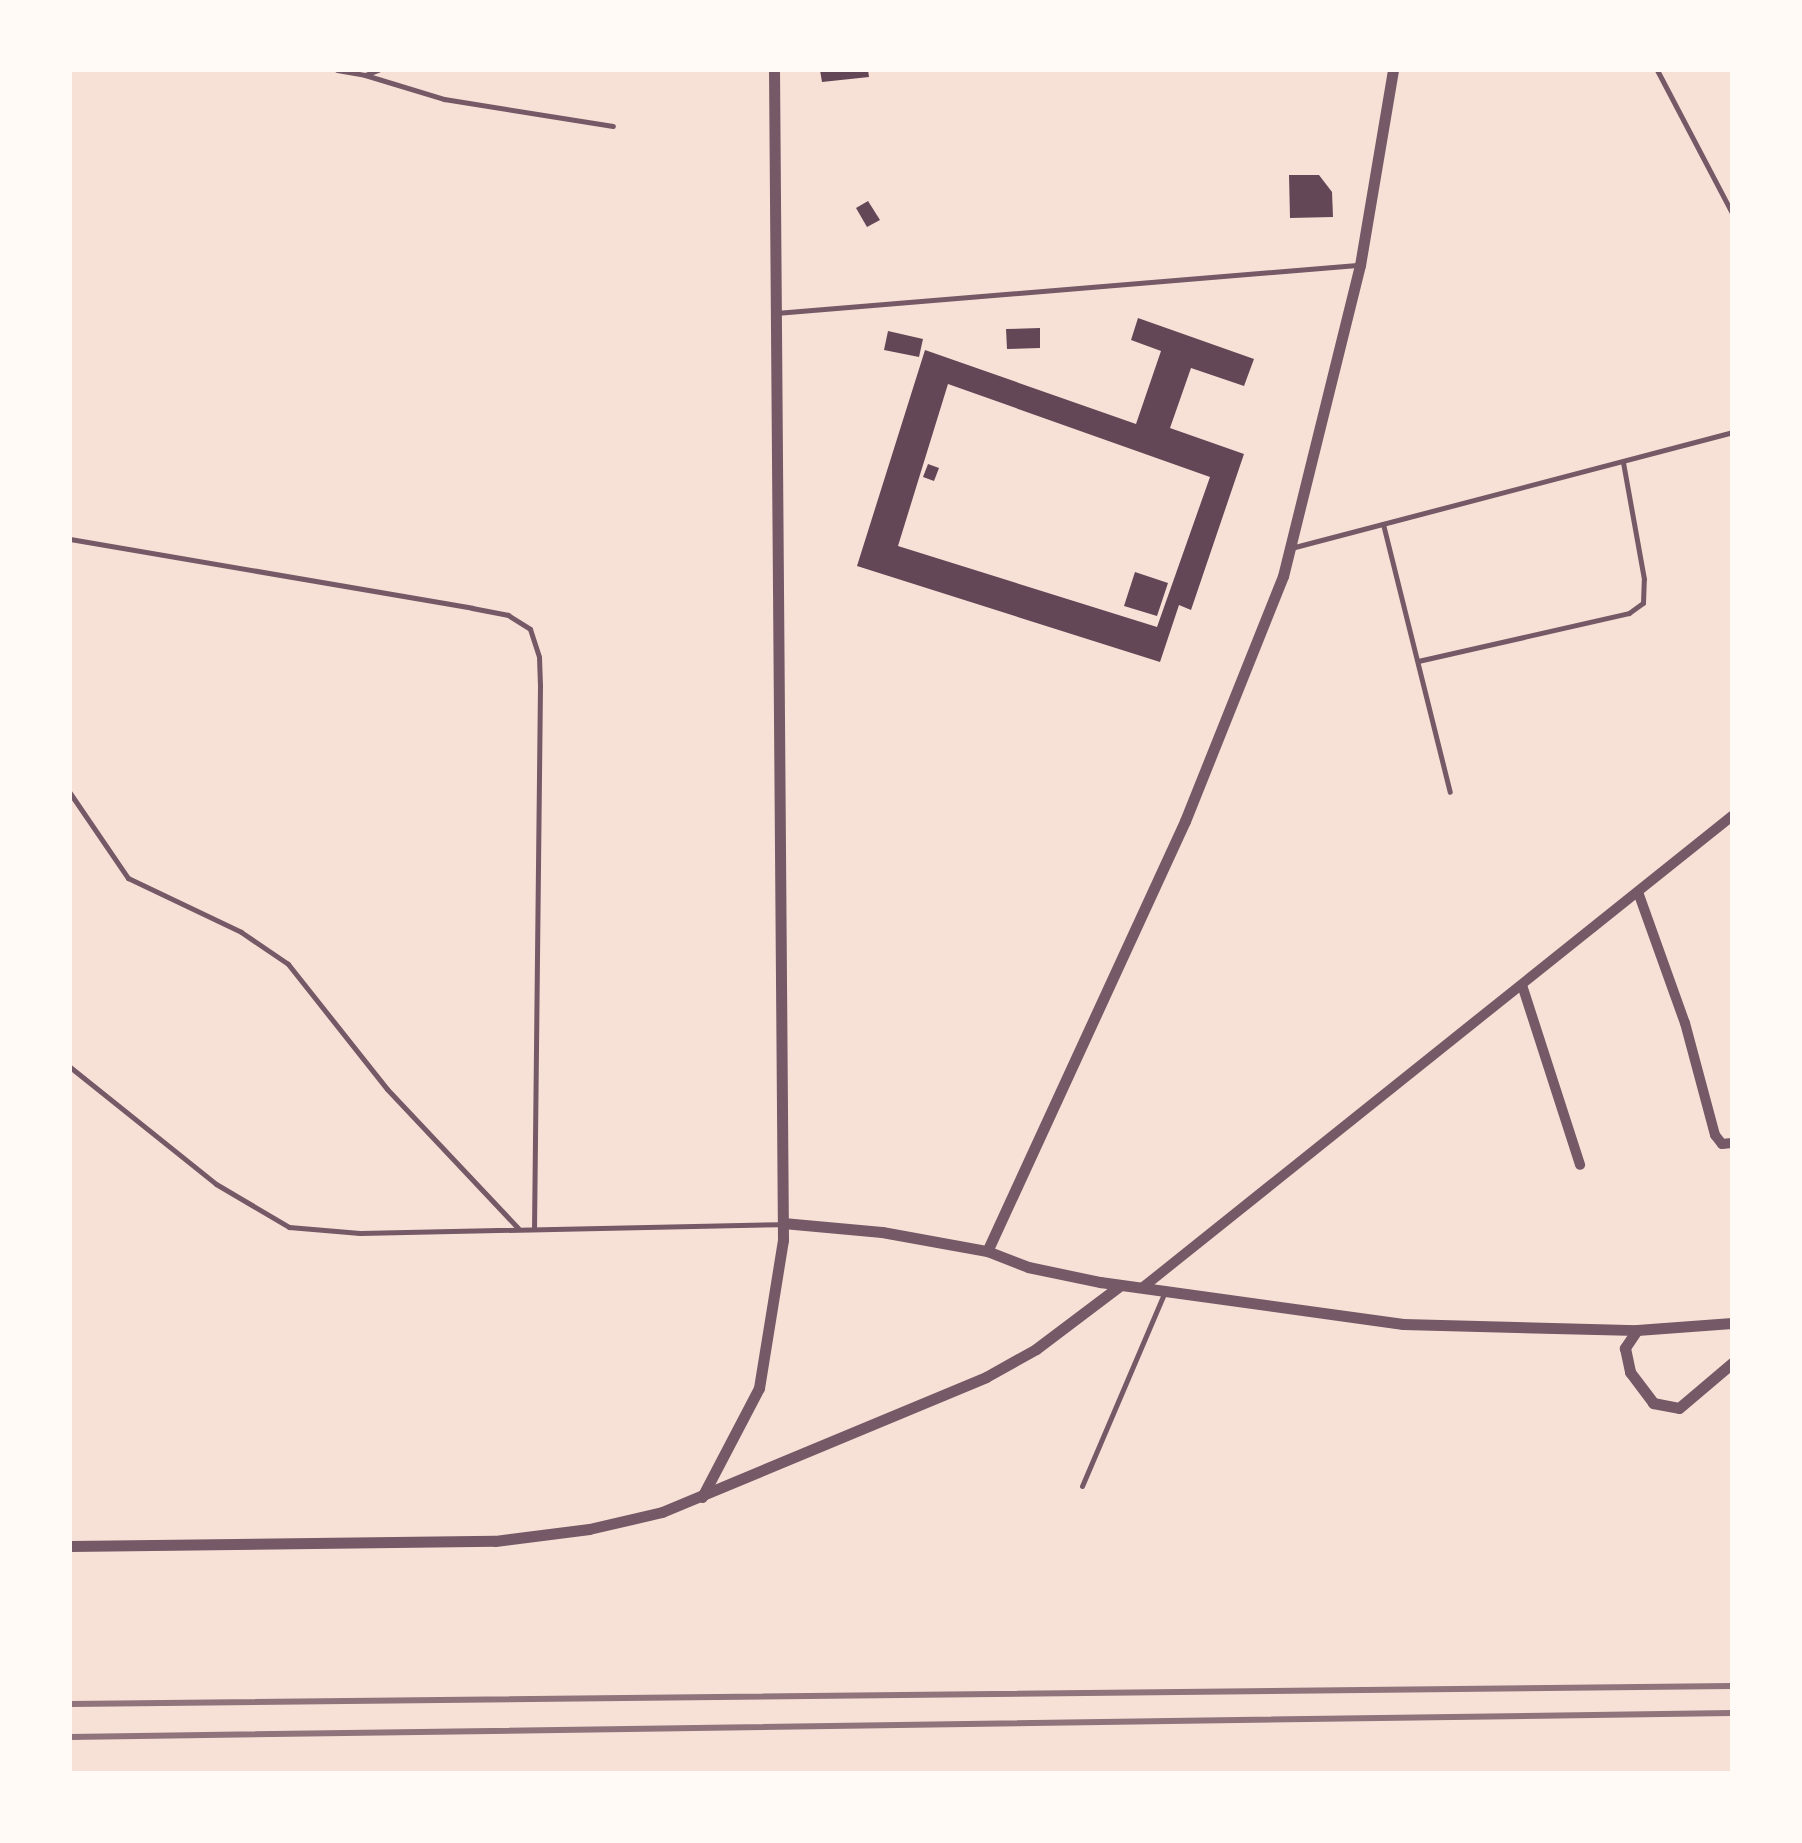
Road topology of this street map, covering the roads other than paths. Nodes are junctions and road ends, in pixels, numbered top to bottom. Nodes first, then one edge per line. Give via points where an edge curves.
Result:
1 (336, 70) edge
2 (378, 70) edge
3 (774, 70) edge
4 (1393, 70) edge
5 (1657, 70) edge
6 (365, 75) junction
7 (613, 126) dead end
8 (1732, 214) edge
9 (1360, 265) junction
10 (776, 314) junction
11 (1732, 432) edge
12 (1623, 461) junction
13 (1383, 524) junction
14 (70, 539) edge
15 (1291, 548) junction
16 (1418, 661) junction
17 (70, 792) edge
18 (1450, 792) dead end
19 (1732, 816) edge
20 (1638, 892) junction
21 (1522, 985) junction
22 (70, 1068) edge
23 (1732, 1143) edge
24 (1580, 1165) dead end
25 (783, 1224) junction
26 (518, 1228) junction
27 (534, 1228) junction
28 (987, 1251) junction
29 (1122, 1285) junction
30 (1142, 1288) junction
31 (1165, 1291) junction
32 (1732, 1323) edge
33 (1637, 1330) junction
34 (1732, 1363) edge
35 (1082, 1486) dead end
36 (702, 1497) junction
37 (70, 1546) edge

1 - 6 lane
2 - 6 lane
3 - 10 street
4 - 9 street
5 - 8 lane
6 - 7 lane via 444,99
9 - 10 lane
9 - 15 street
10 - 25 street
11 - 12 lane
12 - 13 lane
12 - 16 lane via 1643,603 1629,612
13 - 15 lane
13 - 16 lane
14 - 27 lane via 472,608 508,615 530,628 540,685
15 - 28 street via 1186,821
16 - 18 lane
17 - 26 lane via 128,878 241,932 288,964 387,1089
19 - 20 street
20 - 21 street
20 - 23 street via 1685,1023 1715,1135 1722,1144
21 - 24 street
21 - 30 street
22 - 26 lane via 216,1184 289,1227 319,1233
25 - 27 lane
25 - 28 street via 882,1232
25 - 36 street via 759,1388
26 - 27 lane
28 - 29 street via 1044,1272
29 - 30 street
29 - 36 street via 986,1377
30 - 31 street
31 - 33 street via 1403,1324
31 - 35 lane
32 - 33 street
33 - 34 street via 1625,1348 1630,1372 1653,1403 1679,1408
36 - 37 street via 590,1529 494,1541

